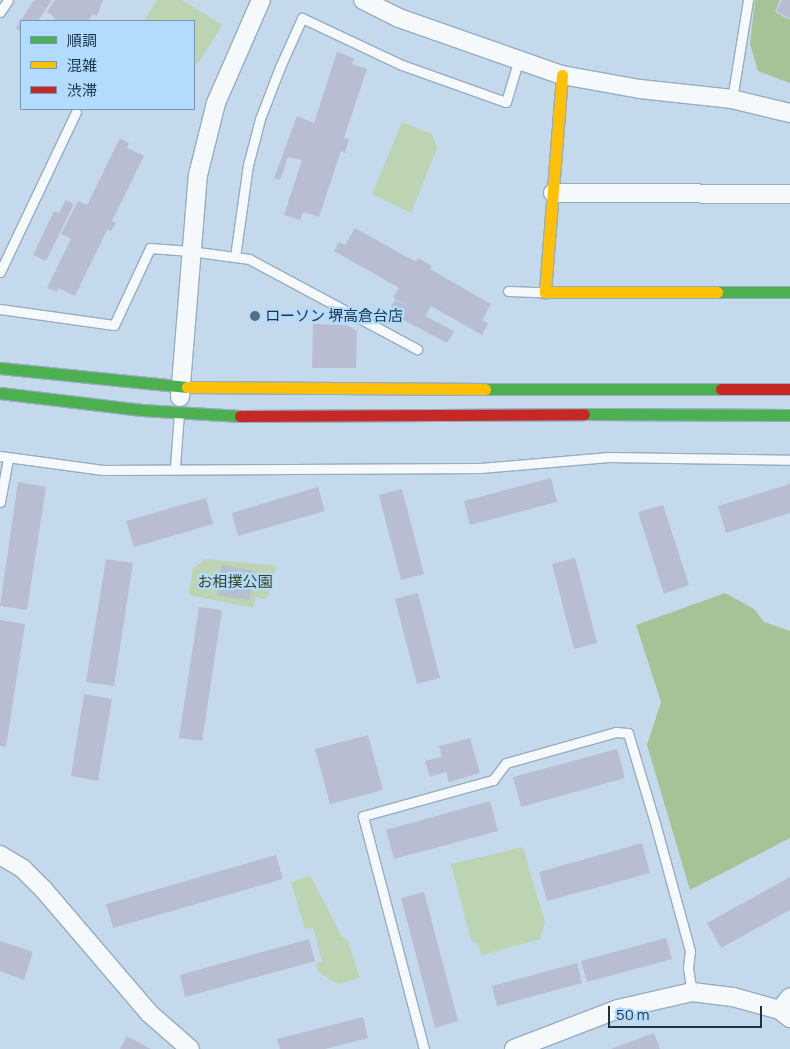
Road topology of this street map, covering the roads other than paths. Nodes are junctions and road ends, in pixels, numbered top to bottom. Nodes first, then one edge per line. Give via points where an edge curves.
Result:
1 (8, 0) edge
2 (261, 0) edge
3 (363, 0) edge
4 (748, 0) edge
5 (0, 12) edge
6 (518, 62) junction
7 (562, 75) junction
8 (732, 99) junction
9 (76, 112) dead end
10 (790, 113) edge
11 (553, 193) junction
12 (790, 194) edge
13 (190, 251) junction
14 (235, 257) junction
15 (0, 272) edge
16 (508, 291) dead end
17 (545, 292) junction
18 (790, 292) edge
19 (0, 309) edge
20 (417, 349) dead end
21 (0, 368) edge
22 (181, 387) junction
23 (790, 389) edge
24 (0, 393) edge
25 (179, 413) junction
26 (790, 415) edge
27 (4, 457) edge
28 (790, 460) edge
29 (175, 467) junction
30 (0, 502) edge
31 (0, 855) edge
32 (692, 992) junction
33 (786, 1008) edge
34 (190, 1049) edge
35 (424, 1049) edge
36 (514, 1049) edge

1 - 5 lane
2 - 13 street via 216,103 198,175
3 - 6 street via 399,18
4 - 8 lane
6 - 7 street
6 - 14 lane via 506,102 402,65 302,18 260,119 248,164
7 - 8 street via 640,89
7 - 11 street
8 - 10 street
9 - 15 lane
11 - 12 street
11 - 17 street
13 - 14 lane
13 - 19 lane via 150,248 114,325
13 - 22 street
14 - 20 lane via 249,259
16 - 17 lane
17 - 18 street
21 - 22 street
22 - 23 street
22 - 25 street
24 - 25 street
25 - 26 street via 259,417
25 - 29 lane
27 - 29 lane via 103,470
27 - 30 lane
28 - 29 lane via 609,456 480,468
31 - 34 street via 23,869 44,890 150,1014
32 - 33 street
32 - 35 lane via 688,968 690,951 655,822 628,733 616,732 506,763 493,780 363,816
32 - 36 street via 618,1009

